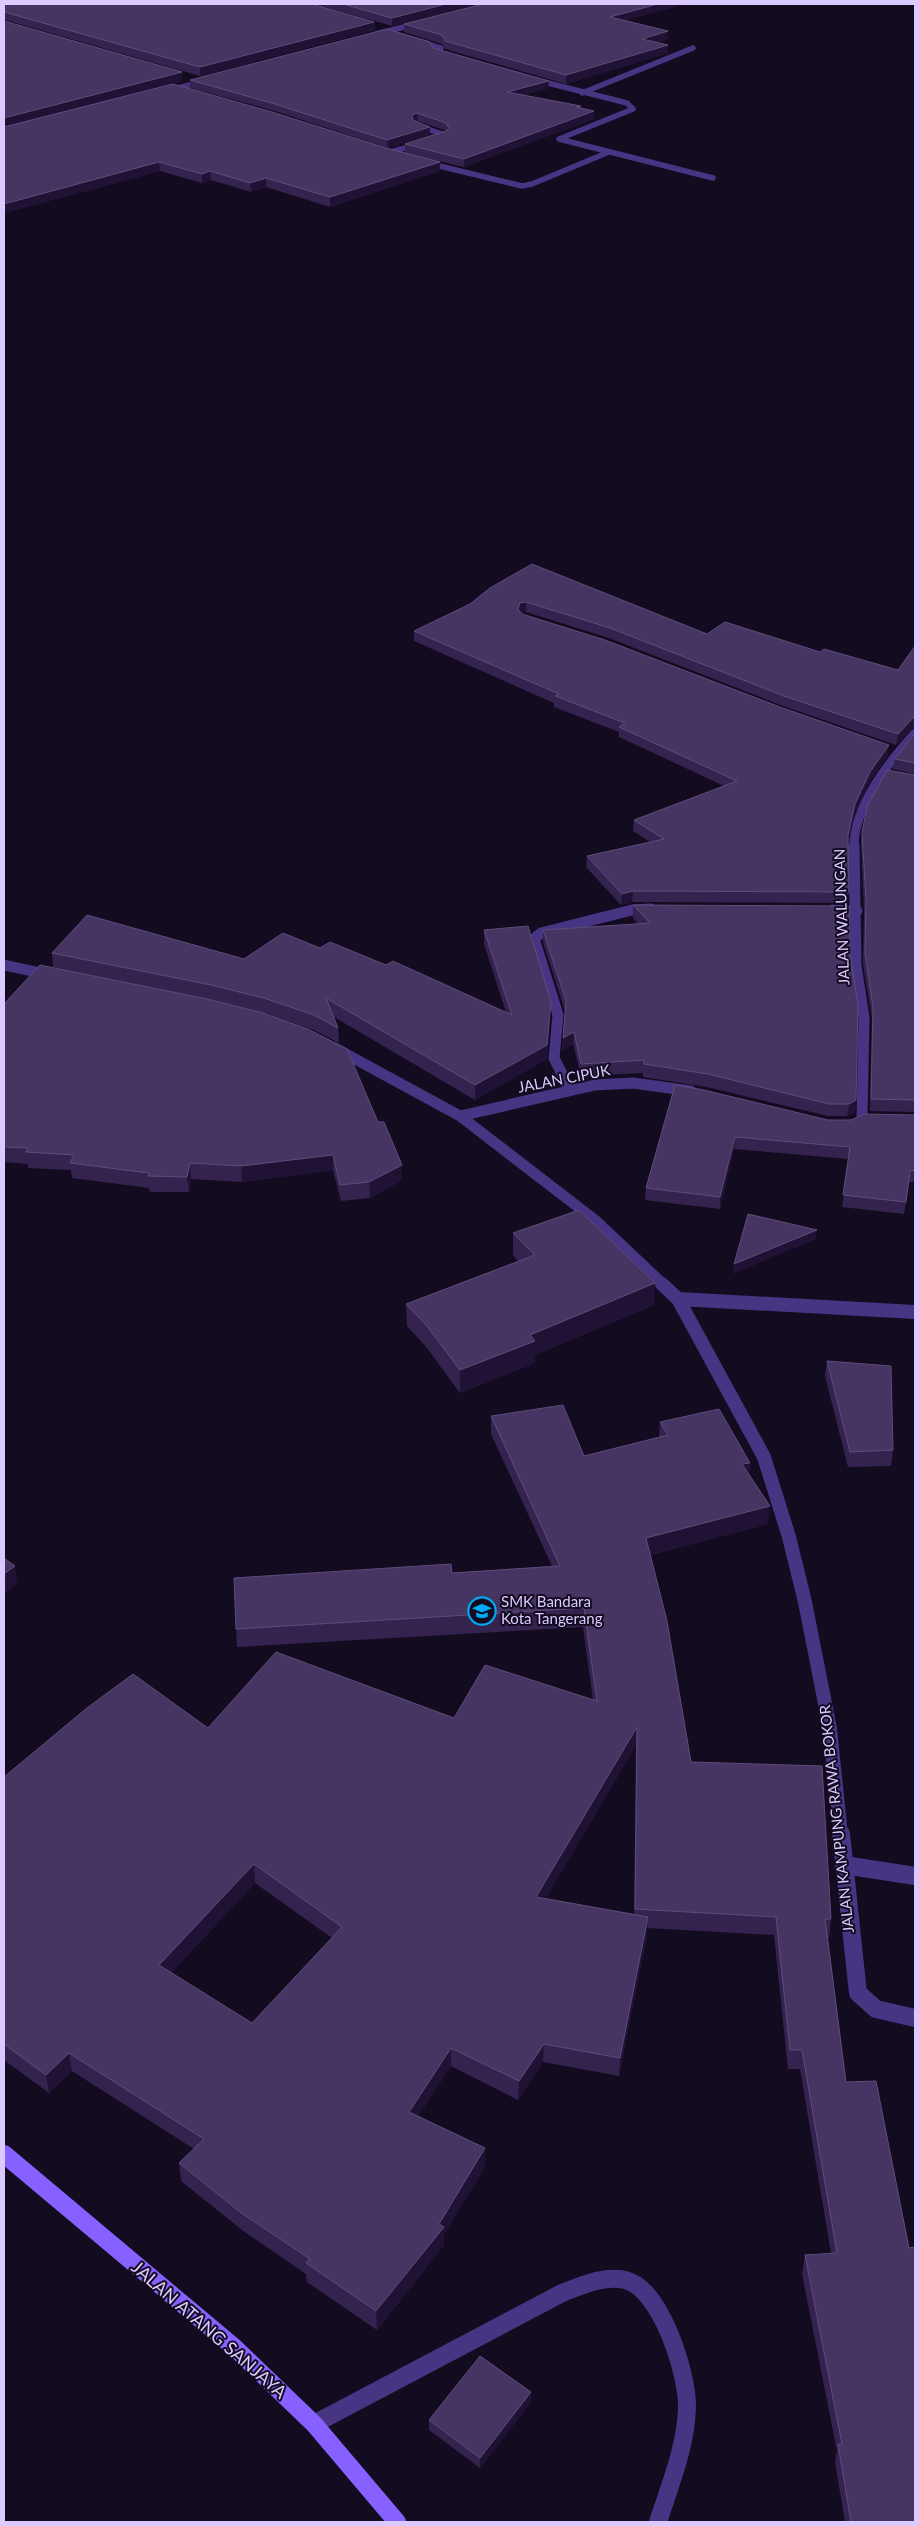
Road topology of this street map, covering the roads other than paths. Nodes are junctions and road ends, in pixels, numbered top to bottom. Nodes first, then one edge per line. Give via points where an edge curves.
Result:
1 (430, 21) edge
2 (375, 25) edge
3 (392, 32) junction
4 (368, 36) edge
5 (406, 37) edge
6 (693, 48) dead end
7 (457, 58) edge
8 (187, 77) edge
9 (524, 77) edge
10 (210, 79) edge
11 (201, 82) junction
12 (174, 89) junction
13 (191, 93) edge
14 (582, 93) junction
15 (155, 94) edge
16 (416, 125) edge
17 (434, 140) edge
18 (425, 142) edge
19 (378, 151) edge
20 (609, 152) junction
21 (387, 153) junction
22 (405, 158) edge
23 (415, 160) edge
24 (713, 178) dead end
25 (915, 733) edge
26 (662, 909) edge
27 (818, 910) edge
28 (857, 911) junction
29 (4, 965) edge
30 (60, 977) edge
31 (319, 1041) edge
32 (570, 1090) junction
33 (705, 1094) edge
34 (466, 1115) junction
35 (848, 1124) edge
36 (684, 1300) junction
37 (915, 1312) edge
38 (844, 1865) junction
39 (915, 1876) edge
40 (915, 2018) edge
41 (4, 2154) edge
42 (314, 2424) junction
43 (397, 2522) edge
44 (658, 2522) edge

1 - 3 street
2 - 3 street
3 - 4 street
5 - 7 street via 441,48 434,51
6 - 14 street
8 - 11 street
9 - 14 street
10 - 11 street
11 - 12 street
12 - 13 street
12 - 15 street
14 - 20 street via 627,103 633,109 560,139
16 - 17 street via 445,135
18 - 21 street
19 - 21 street
20 - 23 street via 522,186
20 - 24 street
21 - 22 street
25 - 28 street, JALAN WALUNGAN via 893,750 889,775 860,811 854,830
26 - 32 street via 632,910 536,937 558,1015 554,1058
27 - 28 street
28 - 35 street, JALAN WALUNGAN via 856,965 864,1018 867,1118
29 - 30 street
31 - 34 street, JALAN KAMPUNG RAWA BOKOR
32 - 33 street, JALAN CIPUK via 642,1084
32 - 34 street, JALAN CIPUK
34 - 36 street, JALAN KAMPUNG RAWA BOKOR via 595,1220
36 - 37 street
36 - 38 street, JALAN KAMPUNG RAWA BOKOR via 764,1456 788,1537 806,1602 830,1730
38 - 39 street
38 - 40 street, JALAN KAMPUNG RAWA BOKOR via 858,1992 873,2009
41 - 42 main road, JALAN ATANG SANJAYA via 235,2348
42 - 43 main road, JALAN ATANG SANJAYA
42 - 44 street via 562,2293 604,2278 631,2281 651,2298 673,2344 686,2382 686,2418 675,2469

